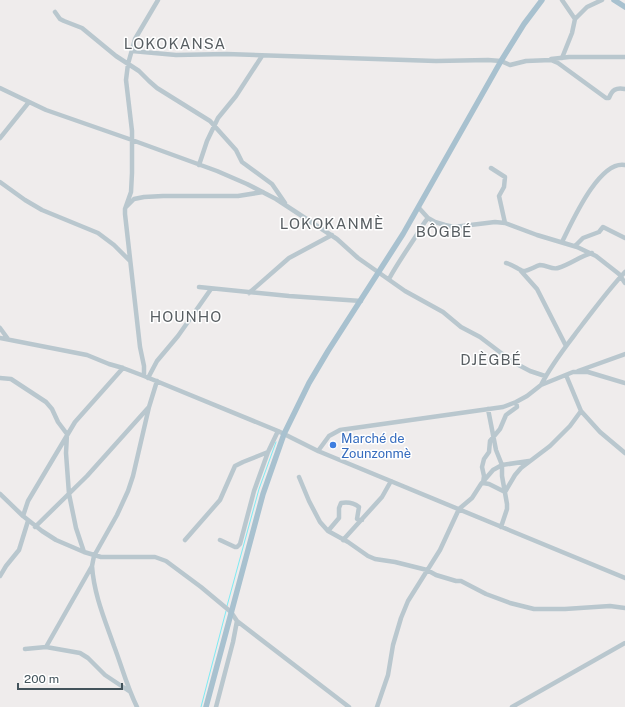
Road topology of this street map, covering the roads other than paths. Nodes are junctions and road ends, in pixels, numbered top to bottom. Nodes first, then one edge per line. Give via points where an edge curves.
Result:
1 (158, 0) edge
2 (542, 0) edge
3 (562, 0) edge
4 (602, 0) edge
5 (614, 0) edge
6 (625, 7) edge
7 (55, 12) dead end
8 (575, 19) junction
9 (132, 51) junction
10 (262, 56) junction
11 (625, 57) edge
12 (562, 58) junction
13 (551, 60) junction
14 (501, 61) junction
15 (128, 64) junction
16 (0, 88) edge
17 (625, 89) edge
18 (29, 102) junction
19 (214, 125) junction
20 (0, 138) edge
21 (132, 140) junction
22 (199, 165) junction
23 (625, 165) edge
24 (491, 168) dead end
25 (0, 182) edge
26 (263, 192) junction
27 (286, 204) junction
28 (125, 208) junction
29 (419, 208) junction
30 (428, 218) junction
31 (506, 223) junction
32 (332, 235) junction
33 (625, 238) edge
34 (562, 242) junction
35 (575, 246) junction
36 (592, 253) junction
37 (130, 261) junction
38 (506, 263) dead end
39 (521, 270) junction
40 (379, 272) junction
41 (625, 272) edge
42 (621, 277) junction
43 (389, 279) junction
44 (625, 283) edge
45 (198, 287) dead end
46 (211, 289) junction
47 (249, 293) junction
48 (361, 301) junction
49 (0, 328) edge
50 (0, 338) edge
51 (8, 340) junction
52 (566, 346) junction
53 (625, 354) edge
54 (123, 368) junction
55 (573, 372) junction
56 (566, 375) junction
57 (545, 376) junction
58 (146, 377) junction
59 (0, 378) edge
60 (157, 382) junction
61 (625, 383) edge
62 (541, 385) junction
63 (516, 402) junction
64 (149, 407) junction
65 (488, 409) junction
66 (581, 411) junction
67 (278, 431) junction
68 (67, 434) junction
69 (284, 434) junction
70 (494, 437) junction
71 (496, 450) junction
72 (318, 451) junction
73 (268, 452) junction
74 (489, 452) junction
75 (625, 453) edge
76 (529, 461) junction
77 (502, 465) junction
78 (299, 477) dead end
79 (391, 481) junction
80 (484, 481) junction
81 (258, 492) junction
82 (505, 492) junction
83 (0, 494) edge
84 (69, 494) junction
85 (459, 509) junction
86 (23, 516) junction
87 (362, 520) junction
88 (28, 521) junction
89 (36, 527) junction
90 (501, 527) junction
91 (328, 530) junction
92 (185, 540) dead end
93 (220, 540) dead end
94 (343, 540) junction
95 (84, 552) junction
96 (94, 556) junction
97 (92, 566) junction
98 (427, 570) junction
99 (0, 576) edge
100 (625, 578) edge
101 (625, 608) edge
102 (231, 612) junction
103 (237, 620) junction
104 (625, 643) edge
105 (46, 647) junction
106 (25, 649) dead end
107 (129, 691) junction
108 (136, 707) edge
109 (206, 707) edge
110 (216, 707) edge
111 (349, 707) edge
112 (377, 707) edge
113 (513, 707) edge

1 - 9 street via 135,39
2 - 14 main road
3 - 8 street
4 - 8 street via 587,7
5 - 6 main road
7 - 15 street via 60,19 82,28
8 - 12 street
9 - 10 street via 176,55
9 - 15 street
10 - 14 street
10 - 19 street
11 - 12 street
12 - 13 street
13 - 14 street via 526,61 514,65
13 - 17 street via 606,98 609,98 615,89
14 - 29 main road
15 - 19 street via 140,71 157,88
15 - 21 street via 126,80
16 - 18 street
18 - 20 street
18 - 21 street
19 - 22 street
19 - 27 street via 236,150 242,162 272,184
21 - 22 street
21 - 28 street via 131,189
22 - 26 street
23 - 34 street via 614,165 587,193
24 - 31 street via 505,177 504,187 499,196
25 - 37 street via 42,210 98,233
26 - 27 street
26 - 28 street via 238,196 137,198
27 - 32 street
28 - 37 street
29 - 30 street
29 - 40 main road
30 - 31 street via 454,227
30 - 43 street via 400,258
31 - 34 street
32 - 40 street
32 - 47 street via 289,258
33 - 35 street via 603,227 599,232 583,238
34 - 35 street
35 - 36 street
36 - 39 street via 558,268 540,265
36 - 42 street
37 - 58 street
38 - 39 street
39 - 52 street via 537,289
40 - 43 street
40 - 48 main road
41 - 42 street
42 - 44 street
42 - 52 street
43 - 57 street via 408,293 443,312 513,362
45 - 46 street
46 - 47 street
46 - 58 street
47 - 48 street
48 - 69 main road via 317,370
49 - 51 street
50 - 51 street
51 - 54 street via 74,352
52 - 57 street
53 - 55 street
54 - 58 street
54 - 68 street via 81,414
55 - 56 street
55 - 61 street via 588,372
56 - 62 street
56 - 66 street
57 - 62 street
58 - 60 street
59 - 68 street via 11,379 46,402
60 - 64 street
60 - 67 street
62 - 63 street
63 - 65 street
63 - 70 street via 517,407 506,415
64 - 84 street
64 - 96 street via 128,491
65 - 70 street
65 - 72 street via 340,430 329,436
66 - 75 street via 600,432
66 - 76 street via 545,451
67 - 69 street
67 - 73 street
68 - 84 street
68 - 86 street via 28,501
69 - 72 street
69 - 81 main road
70 - 71 street
70 - 74 street via 490,441
71 - 74 street
71 - 77 street
72 - 79 street
73 - 81 street
73 - 92 street via 235,466 220,500
74 - 80 street via 482,467
76 - 77 street
76 - 82 street via 515,475
77 - 80 street via 493,470
77 - 82 street
78 - 91 street via 320,522
79 - 85 street
79 - 87 street via 382,498
80 - 82 street via 483,483
80 - 85 street via 472,498
81 - 93 street via 240,544 235,547
81 - 102 main road
82 - 90 street via 507,509
83 - 86 street
84 - 89 street
84 - 95 street
85 - 90 street
85 - 98 street via 440,550
86 - 88 street
87 - 91 street via 357,519 356,505 341,503 339,518
87 - 94 street
88 - 89 street
88 - 99 street via 19,550
89 - 95 street via 56,540
90 - 100 street
91 - 94 street
94 - 98 street via 375,559
95 - 96 street
96 - 97 street
96 - 102 street via 159,558
97 - 105 street
97 - 107 street via 97,599
98 - 101 street via 461,581 510,603 534,609 610,606
98 - 112 street via 401,618 388,675
102 - 103 street
102 - 109 main road
103 - 110 street
103 - 111 street
104 - 113 street
105 - 106 street
105 - 107 street via 80,653 105,675
107 - 108 street

